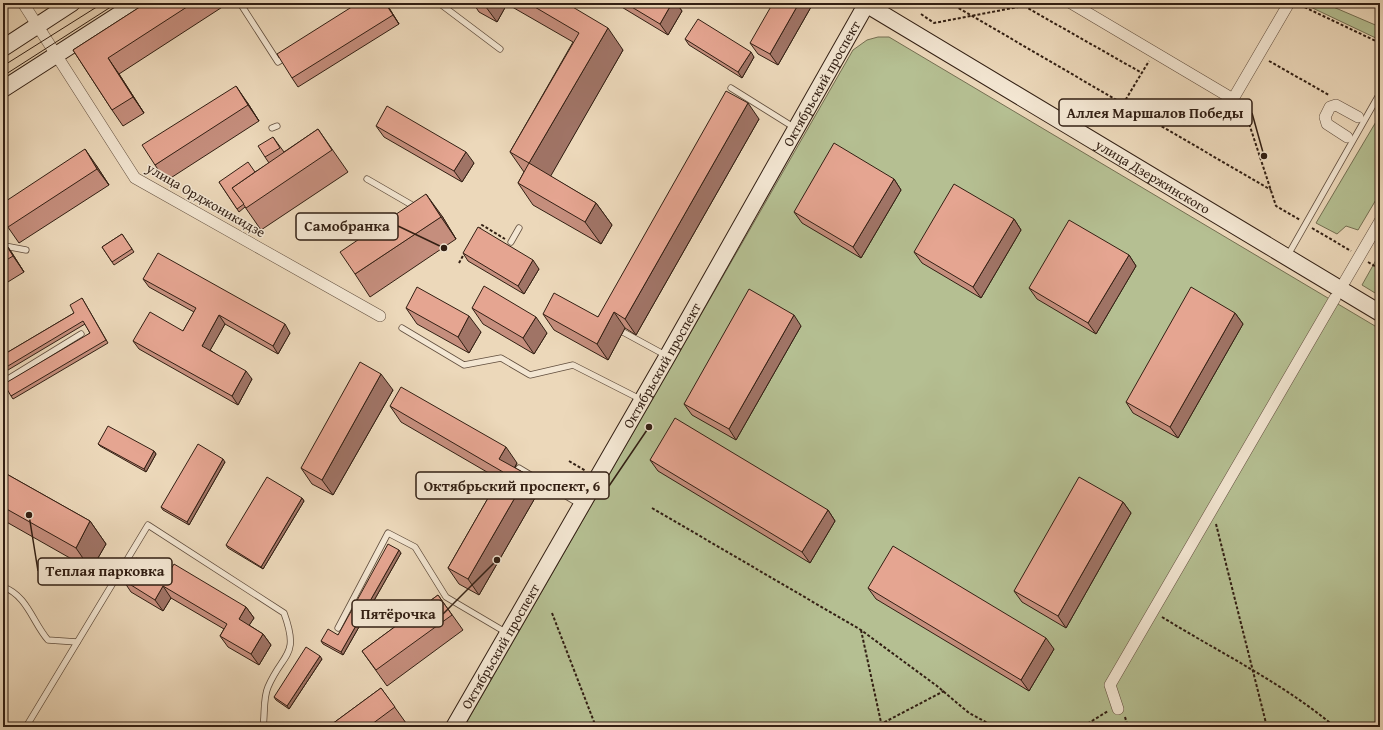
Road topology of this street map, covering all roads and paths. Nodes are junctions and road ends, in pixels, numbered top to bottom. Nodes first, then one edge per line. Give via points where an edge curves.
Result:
1 (22, 3) edge
2 (72, 3) edge
3 (137, 3) edge
4 (240, 3) edge
5 (439, 3) edge
6 (866, 3) edge
7 (950, 3) edge
8 (1039, 3) edge
9 (1071, 3) edge
10 (1289, 3) edge
11 (1295, 3) edge
12 (1024, 6) junction
13 (921, 14) dead end
14 (970, 15) junction
15 (37, 26) junction
16 (1380, 43) edge
17 (3, 48) edge
18 (500, 49) dead end
19 (1155, 52) junction
20 (291, 54) edge
21 (56, 55) junction
22 (1259, 55) junction
23 (1142, 73) junction
24 (730, 88) dead end
25 (3, 89) edge
26 (1380, 93) edge
27 (1234, 99) junction
28 (1335, 99) dead end
29 (1123, 104) junction
30 (1358, 117) dead end
31 (796, 128) junction
32 (1347, 137) dead end
33 (367, 179) dead end
34 (1271, 190) junction
35 (418, 208) edge
36 (1380, 221) edge
37 (1306, 224) junction
38 (519, 228) dead end
39 (478, 232) edge
40 (3, 242) edge
41 (511, 242) joint
42 (26, 250) dead end
43 (466, 251) edge
44 (1286, 257) junction
45 (1359, 257) junction
46 (459, 263) dead end
47 (1380, 270) edge
48 (1345, 281) dead end
49 (1335, 298) dead end
50 (1380, 313) edge
51 (380, 316) dead end
52 (402, 328) dead end
53 (623, 332) edge
54 (81, 334) dead end
55 (667, 357) junction
56 (3, 382) edge
57 (642, 400) junction
58 (569, 460) dead end
59 (598, 477) junction
60 (512, 481) edge
61 (582, 505) junction
62 (652, 508) dead end
63 (1212, 509) junction
64 (3, 587) edge
65 (1153, 611) junction
66 (552, 613) dead end
67 (338, 628) dead end
68 (861, 630) junction
69 (508, 634) junction
70 (77, 642) junction
71 (1253, 672) junction
72 (944, 691) junction
73 (1118, 707) joint
74 (881, 725) edge
75 (991, 725) junction
76 (26, 727) edge
77 (263, 727) edge
78 (454, 727) edge
79 (596, 727) edge
80 (870, 727) edge
81 (994, 727) edge
82 (1017, 727) edge
83 (1073, 727) edge
84 (1267, 727) edge
85 (1335, 727) edge

1 - 15 street, улица Орджоникидзе
2 - 15 main road
3 - 21 main road
4 - 20 lane via 278,62
5 - 18 lane
6 - 31 main road, Октябрьский проспект
6 - 44 main road, улица Дзержинского
7 - 14 path
8 - 12 path
9 - 19 street
10 - 22 street
11 - 16 path
12 - 14 path
12 - 23 path
13 - 14 path via 934,23
14 - 29 path
15 - 17 main road
15 - 21 street, улица Орджоникидзе
19 - 23 path
19 - 27 street
21 - 25 main road
21 - 51 street, улица Орджоникидзе via 135,178
22 - 27 street
22 - 28 path
23 - 29 path
24 - 31 lane
26 - 37 lane
27 - 34 path via 1243,105
29 - 34 path
30 - 32 street via 1336,105 1330,107 1325,117 1327,124
31 - 55 main road, Октябрьский проспект
33 - 35 lane
34 - 37 path via 1276,206
36 - 45 street
37 - 44 lane
37 - 45 path
38 - 41 lane
39 - 41 path via 482,225
40 - 42 lane via 5,246
43 - 46 path
44 - 50 main road, улица Дзержинского
45 - 47 path
45 - 48 street
49 - 63 street
52 - 57 lane via 464,365 501,358 530,375 574,365
53 - 55 lane
54 - 56 lane
55 - 57 main road, Октябрьский проспект
57 - 59 main road, Октябрьский проспект
58 - 59 path
59 - 61 main road, Октябрьский проспект
60 - 61 lane via 519,468
61 - 69 main road, Октябрьский проспект
62 - 68 path
63 - 65 street
63 - 71 path
64 - 70 lane via 14,592 23,602 48,640
65 - 71 path
65 - 73 street via 1110,684
66 - 79 path
67 - 69 lane via 388,533 416,547 446,597
68 - 72 path
68 - 74 path
69 - 78 main road, Октябрьский проспект
70 - 76 lane
70 - 77 lane via 148,525 284,613 291,643 286,658 267,688
71 - 84 path
71 - 85 path via 1308,705
72 - 74 path
72 - 75 path via 969,713
73 - 83 path via 1087,724
74 - 80 path
75 - 81 path
75 - 82 path

